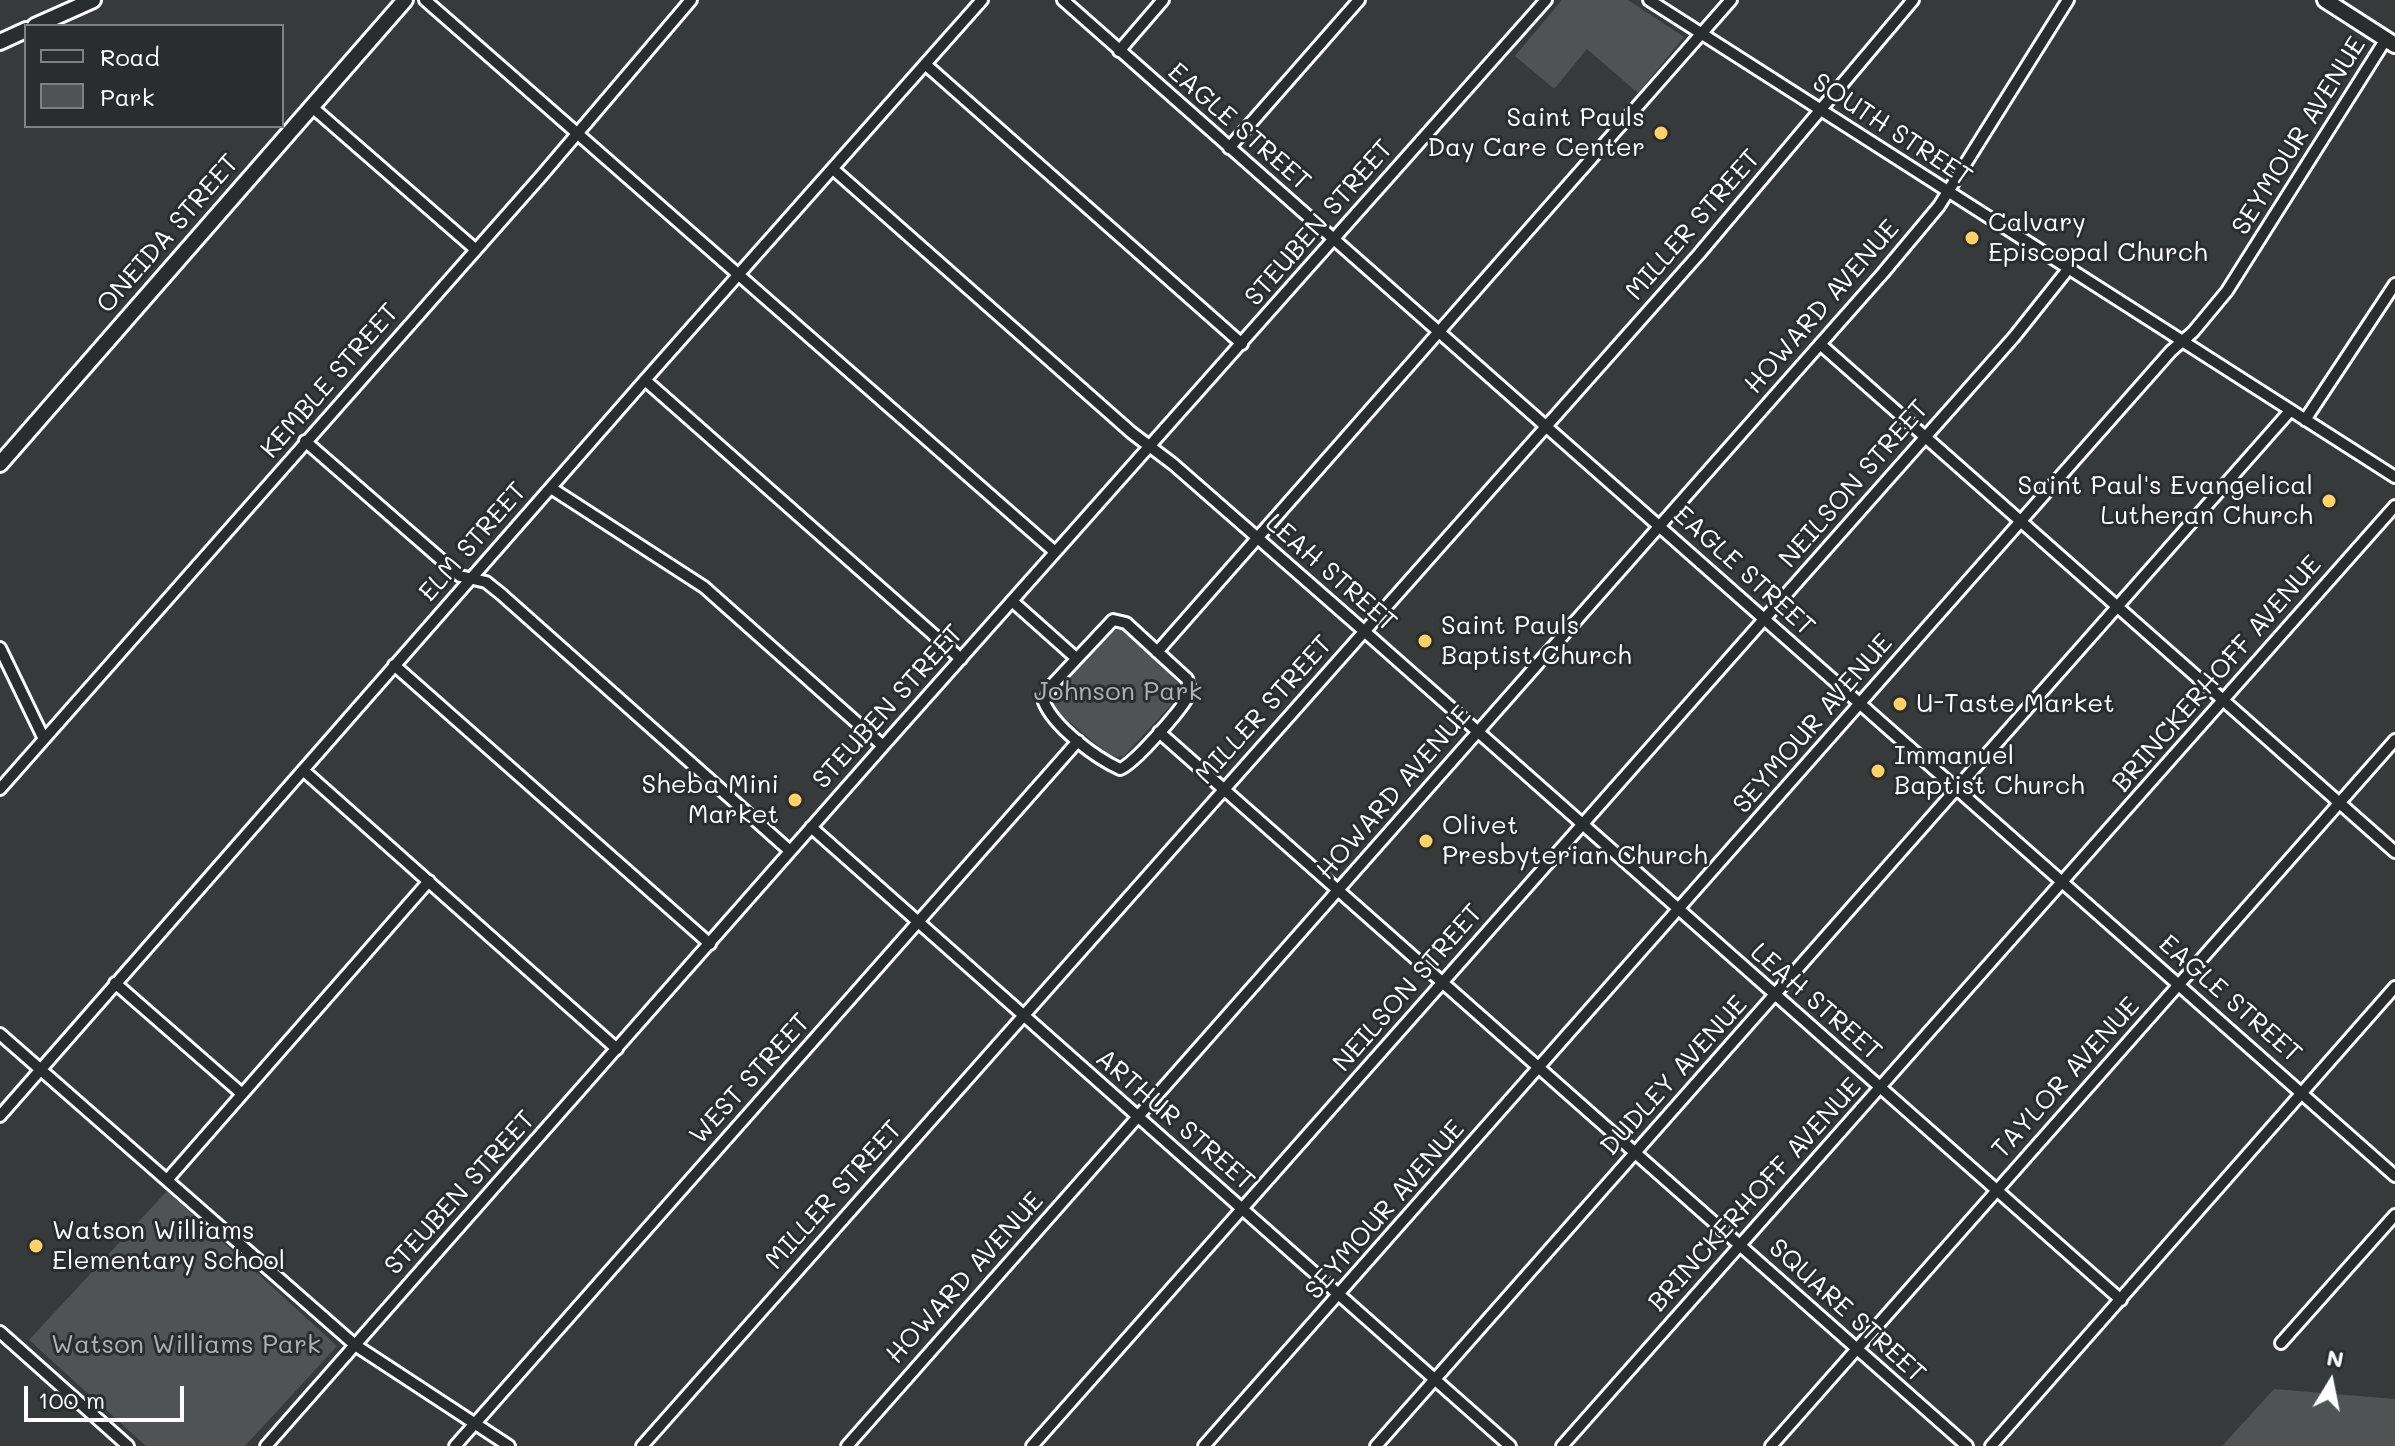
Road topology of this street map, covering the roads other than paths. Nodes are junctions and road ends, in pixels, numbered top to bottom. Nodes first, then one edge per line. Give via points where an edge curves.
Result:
1 (93, 0) edge
2 (405, 0) edge
3 (425, 0) edge
4 (691, 0) edge
5 (982, 0) edge
6 (1063, 0) edge
7 (1163, 0) edge
8 (1359, 0) edge
9 (1546, 0) edge
10 (1649, 0) edge
11 (1731, 0) edge
12 (1913, 0) edge
13 (2068, 0) edge
14 (2325, 0) edge
15 (39, 24) edge
16 (24, 31) edge
17 (1702, 34) junction
18 (0, 42) edge
19 (2391, 42) edge
20 (1119, 51) junction
21 (925, 64) junction
22 (312, 107) junction
23 (1822, 111) junction
24 (576, 132) junction
25 (1229, 148) junction
26 (833, 169) junction
27 (1948, 192) junction
28 (1334, 239) junction
29 (475, 249) junction
30 (2069, 268) junction
31 (739, 274) junction
32 (2395, 284) edge
33 (1440, 332) junction
34 (2183, 340) junction
35 (1242, 344) junction
36 (1820, 344) junction
37 (645, 380) junction
38 (2290, 411) junction
39 (2305, 420) junction
40 (1546, 425) junction
41 (1924, 437) junction
42 (305, 441) junction
43 (1149, 446) junction
44 (0, 464) edge
45 (2395, 477) edge
46 (551, 488) junction
47 (2395, 506) edge
48 (2020, 522) junction
49 (1660, 526) junction
50 (1258, 538) junction
51 (1055, 552) junction
52 (472, 578) junction
53 (1012, 601) junction
54 (2117, 607) junction
55 (1764, 619) junction
56 (1364, 631) junction
57 (0, 648) edge
58 (1157, 652) junction
59 (1076, 658) junction
60 (961, 659) junction
61 (394, 665) junction
62 (2222, 700) junction
63 (1861, 703) junction
64 (1159, 732) junction
65 (1476, 732) junction
66 (44, 739) junction
67 (2395, 740) edge
68 (1078, 741) junction
69 (883, 746) junction
70 (303, 770) junction
71 (0, 789) edge
72 (1223, 789) junction
73 (1958, 789) junction
74 (2339, 803) junction
75 (1581, 825) junction
76 (811, 827) junction
77 (790, 851) junction
78 (2395, 852) edge
79 (429, 881) junction
80 (2062, 881) junction
81 (1338, 890) junction
82 (1679, 911) junction
83 (918, 923) junction
84 (710, 944) junction
85 (1443, 982) junction
86 (115, 983) junction
87 (2179, 984) junction
88 (2395, 987) edge
89 (1775, 995) junction
90 (1022, 1015) junction
91 (0, 1034) edge
92 (617, 1049) junction
93 (1540, 1068) junction
94 (40, 1069) junction
95 (1880, 1087) junction
96 (241, 1093) junction
97 (2303, 1093) junction
98 (0, 1116) edge
99 (1139, 1117) junction
100 (1635, 1152) junction
101 (2395, 1176) edge
102 (167, 1180) junction
103 (1996, 1191) junction
104 (1241, 1207) junction
105 (2395, 1215) edge
106 (1741, 1245) junction
107 (1340, 1295) junction
108 (2121, 1300) junction
109 (0, 1332) edge
110 (2281, 1343) dead end
111 (355, 1345) junction
112 (1856, 1349) junction
113 (1435, 1380) junction
114 (474, 1424) junction
115 (128, 1446) edge
116 (266, 1446) edge
117 (455, 1446) edge
118 (509, 1446) edge
119 (642, 1446) edge
120 (847, 1446) edge
121 (1032, 1446) edge
122 (1204, 1446) edge
123 (1376, 1446) edge
124 (1510, 1446) edge
125 (1562, 1446) edge
126 (1771, 1446) edge
127 (1967, 1446) edge
128 (1991, 1446) edge

1 - 15 street
2 - 22 street, ONEIDA STREET
3 - 24 street
4 - 24 street, KEMBLE STREET
5 - 21 street, ELM STREET
6 - 20 street, EAGLE STREET
7 - 20 street
8 - 25 street
9 - 28 street, STEUBEN STREET
10 - 17 street, SOUTH STREET
11 - 17 street
12 - 23 street, MILLER STREET
13 - 27 street, HOWARD AVENUE
14 - 19 street
16 - 18 street
17 - 23 street, SOUTH STREET
17 - 33 street
19 - 34 street, SEYMOUR AVENUE via 2227,291
20 - 25 street, EAGLE STREET
21 - 26 street, ELM STREET
21 - 35 street
22 - 29 street
22 - 44 street, ONEIDA STREET
23 - 27 street, SOUTH STREET
23 - 40 street, MILLER STREET
24 - 29 street, KEMBLE STREET
24 - 31 street
25 - 28 street, EAGLE STREET
26 - 31 street, ELM STREET
26 - 43 street, LEAH STREET
27 - 30 street, SOUTH STREET
27 - 36 street, HOWARD AVENUE
28 - 33 street, EAGLE STREET
28 - 35 street, STEUBEN STREET
29 - 42 street, KEMBLE STREET
30 - 34 street, SOUTH STREET
30 - 41 street, NEILSON STREET
31 - 37 street, ELM STREET
31 - 51 street
32 - 39 street
33 - 40 street, EAGLE STREET
33 - 50 street
34 - 38 street, SOUTH STREET
34 - 48 street, SEYMOUR AVENUE
35 - 43 street, STEUBEN STREET
36 - 41 street
36 - 49 street, HOWARD AVENUE
37 - 46 street, ELM STREET
37 - 60 street
38 - 39 street, SOUTH STREET
38 - 54 street, DUDLEY AVENUE
39 - 45 street, SOUTH STREET
40 - 49 street, EAGLE STREET
40 - 56 street, MILLER STREET
41 - 48 street
41 - 55 street, NEILSON STREET
42 - 52 street via 460,576
42 - 66 street, KEMBLE STREET
43 - 50 street, LEAH STREET
43 - 51 street, STEUBEN STREET
46 - 52 street, ELM STREET
46 - 69 street via 704,587
47 - 62 street, BRINCKERHOFF AVENUE
48 - 54 street
48 - 63 street, SEYMOUR AVENUE
49 - 55 street, EAGLE STREET
49 - 65 street, HOWARD AVENUE
50 - 56 street, LEAH STREET
50 - 58 street
51 - 53 street, STEUBEN STREET
52 - 61 street, ELM STREET
52 - 77 street via 501,594
53 - 59 street
53 - 60 street, STEUBEN STREET
54 - 62 street
54 - 73 street, DUDLEY AVENUE
55 - 63 street, EAGLE STREET
55 - 75 street, NEILSON STREET
56 - 65 street, LEAH STREET
56 - 72 street, MILLER STREET
57 - 66 street
58 - 59 street via 1126,623 1113,620
58 - 64 street via 1190,688
59 - 68 street via 1044,702 1048,713
60 - 69 street, STEUBEN STREET
61 - 70 street, ELM STREET
61 - 84 street
62 - 74 street
62 - 80 street, BRINCKERHOFF AVENUE
63 - 73 street, EAGLE STREET
63 - 82 street, SEYMOUR AVENUE
64 - 68 street via 1120,769
64 - 72 street, SQUARE STREET
65 - 75 street, LEAH STREET
65 - 81 street, HOWARD AVENUE
66 - 71 street, KEMBLE STREET
67 - 74 street, TAYLOR AVENUE
68 - 83 street, WEST STREET
69 - 76 street, STEUBEN STREET
70 - 79 street
70 - 86 street, ELM STREET
72 - 81 street, SQUARE STREET
72 - 90 street, MILLER STREET
73 - 80 street, EAGLE STREET
73 - 89 street, DUDLEY AVENUE
74 - 78 street
74 - 87 street, TAYLOR AVENUE
75 - 82 street, LEAH STREET
75 - 85 street, NEILSON STREET
76 - 77 street, STEUBEN STREET
76 - 83 street, ARTHUR STREET
77 - 84 street, STEUBEN STREET
79 - 92 street
79 - 96 street
80 - 87 street, EAGLE STREET
80 - 95 street, BRINCKERHOFF AVENUE
81 - 85 street, SQUARE STREET
81 - 99 street, HOWARD AVENUE
82 - 89 street, LEAH STREET
82 - 93 street, SEYMOUR AVENUE
83 - 90 street, ARTHUR STREET
83 - 114 street, WEST STREET
84 - 92 street, STEUBEN STREET
85 - 93 street, SQUARE STREET
85 - 104 street, NEILSON STREET
86 - 94 street, ELM STREET
86 - 96 street
87 - 97 street, EAGLE STREET
87 - 103 street, TAYLOR AVENUE
88 - 97 street
89 - 95 street, LEAH STREET
89 - 100 street, DUDLEY AVENUE
90 - 99 street, ARTHUR STREET
90 - 119 street, MILLER STREET
91 - 94 street
92 - 111 street, STEUBEN STREET
93 - 100 street, SQUARE STREET
93 - 107 street, SEYMOUR AVENUE
94 - 98 street, ELM STREET
94 - 102 street
95 - 103 street, LEAH STREET
95 - 106 street, BRINCKERHOFF AVENUE
96 - 102 street
97 - 101 street, EAGLE STREET
97 - 108 street
99 - 104 street, ARTHUR STREET
99 - 120 street, HOWARD AVENUE
100 - 106 street, SQUARE STREET
100 - 113 street, DUDLEY AVENUE
102 - 111 street
103 - 108 street, LEAH STREET
103 - 112 street, TAYLOR AVENUE
104 - 107 street, ARTHUR STREET
104 - 121 street, NEILSON STREET
105 - 110 street
106 - 112 street, SQUARE STREET
106 - 125 street, BRINCKERHOFF AVENUE
107 - 113 street, ARTHUR STREET
107 - 122 street, SEYMOUR AVENUE
108 - 128 street
109 - 115 street
111 - 114 street
111 - 116 street, STEUBEN STREET
112 - 126 street, TAYLOR AVENUE
112 - 127 street, SQUARE STREET
113 - 123 street, DUDLEY AVENUE
113 - 124 street, ARTHUR STREET
114 - 117 street, WEST STREET
114 - 118 street

